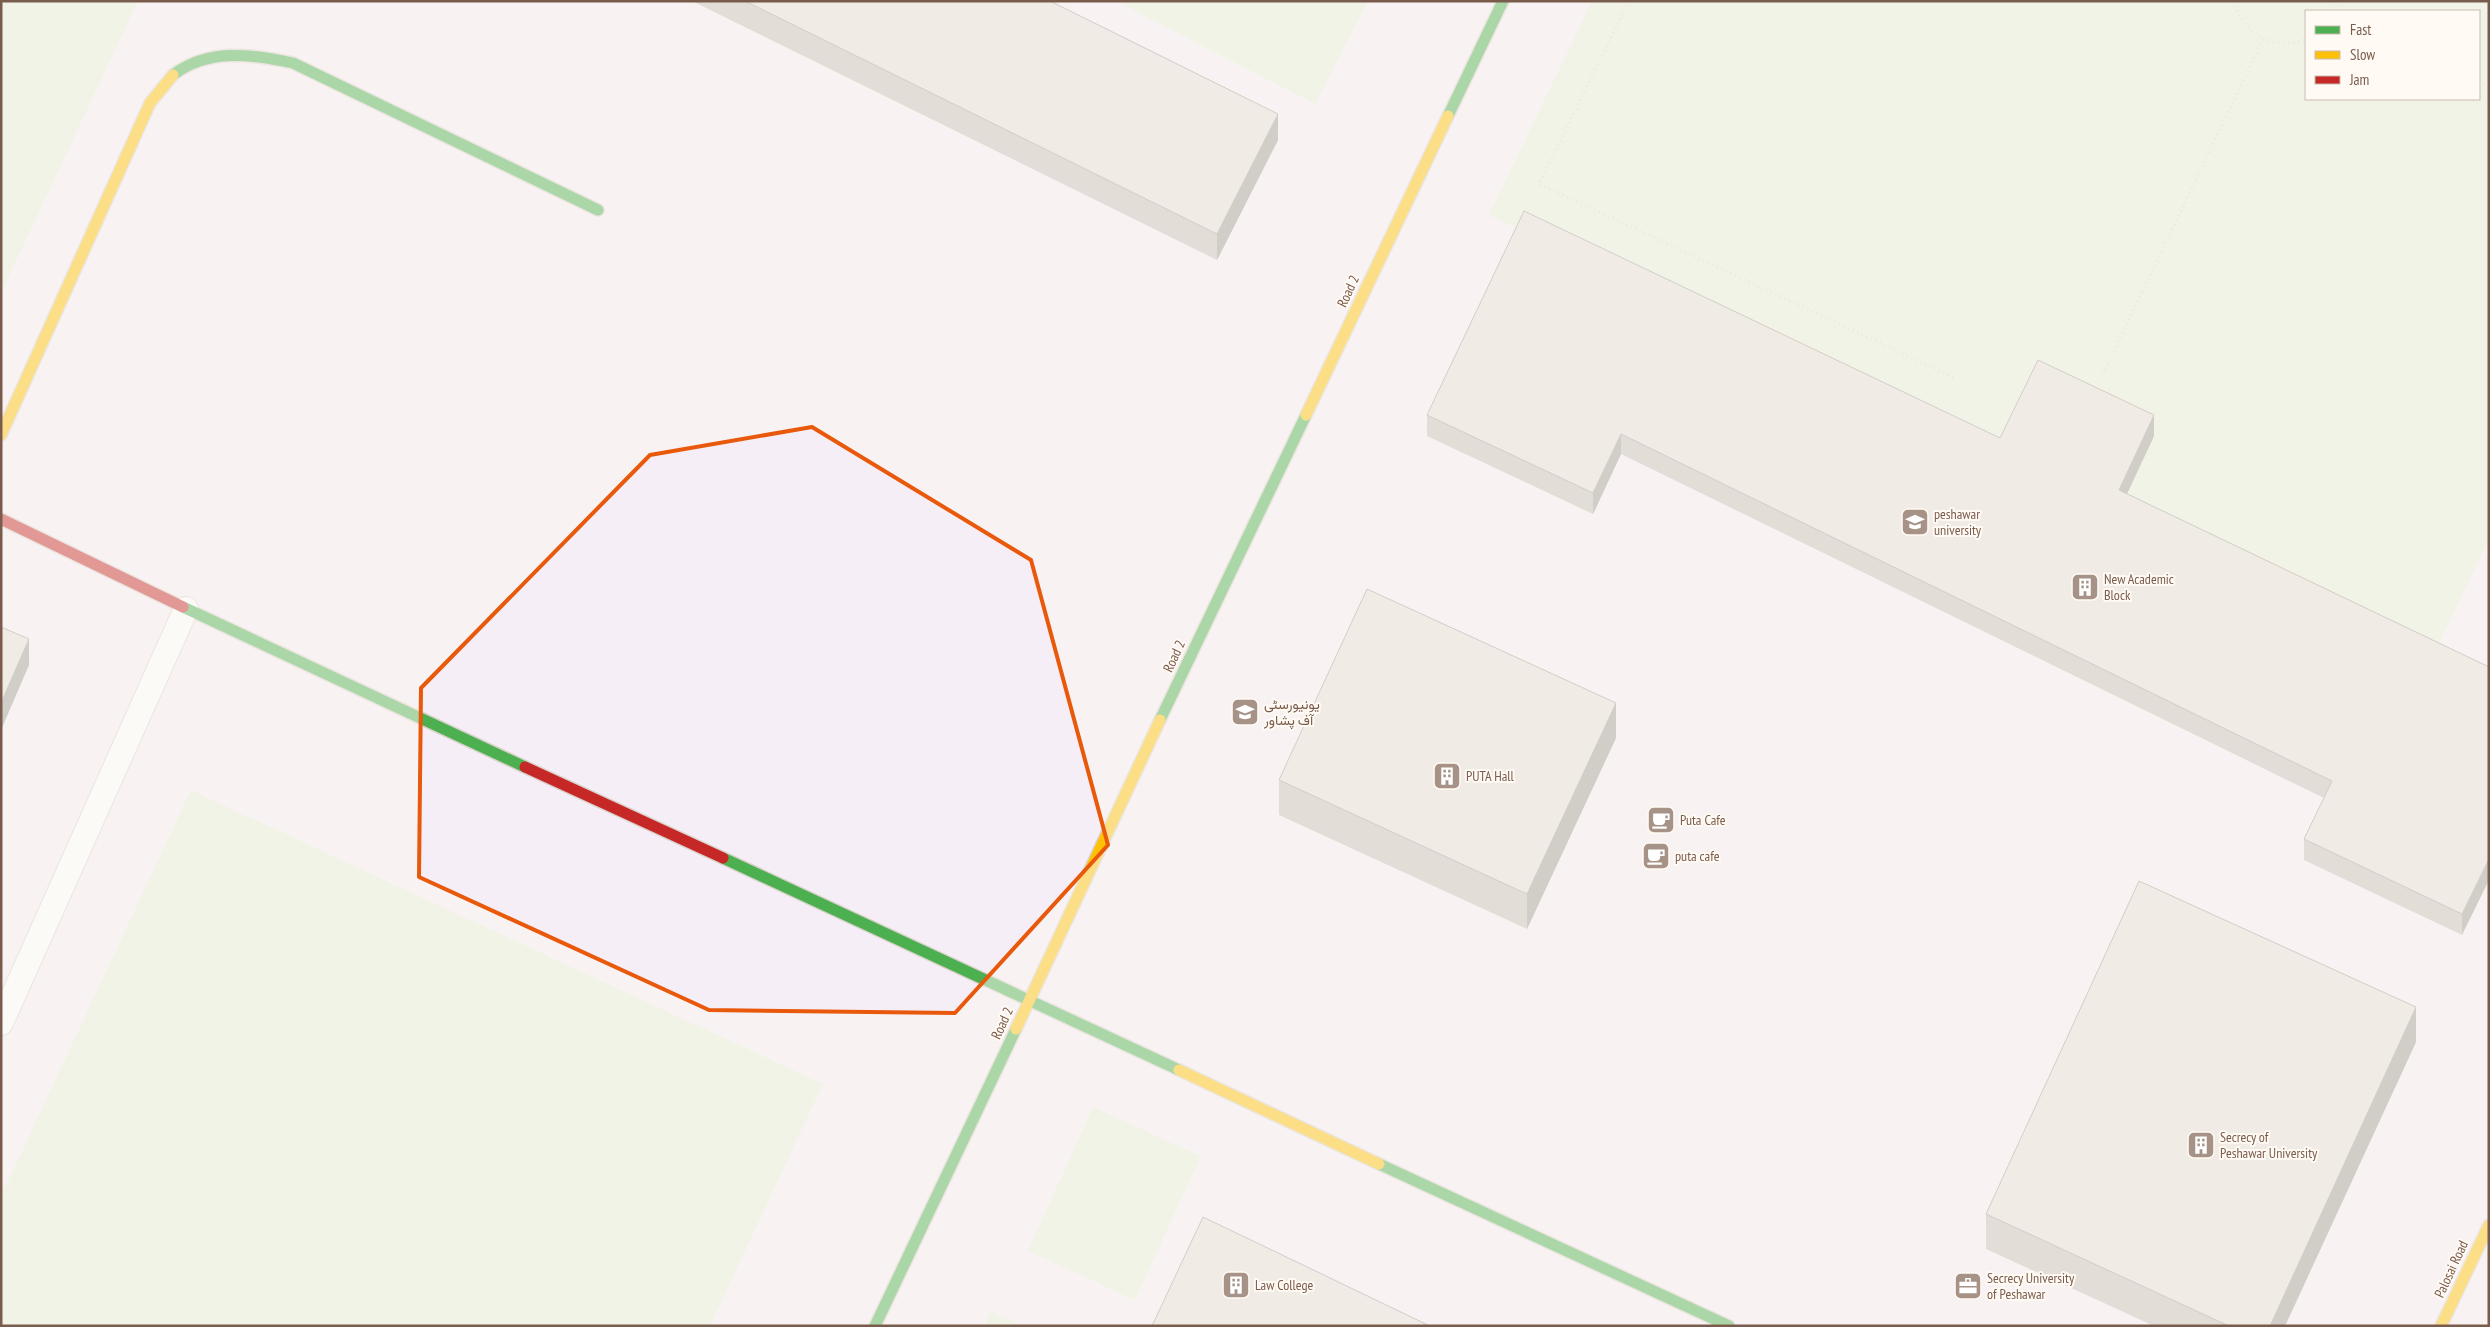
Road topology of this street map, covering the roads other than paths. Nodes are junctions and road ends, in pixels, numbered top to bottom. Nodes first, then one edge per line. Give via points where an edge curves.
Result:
1 (1503, 1) edge
2 (598, 210) dead end
3 (1, 435) edge
4 (1, 519) edge
5 (186, 609) junction
6 (1030, 1000) junction
7 (1, 1023) edge
8 (2489, 1225) edge
9 (875, 1326) edge
10 (1729, 1326) edge
11 (2441, 1326) edge

1 - 6 street, Road 2
2 - 3 street via 294,63 262,56 228,56 198,61 173,75 150,103
4 - 5 street
5 - 6 street
5 - 7 lane
6 - 9 street, Road 2
6 - 10 street
8 - 11 street, Palosai Road

